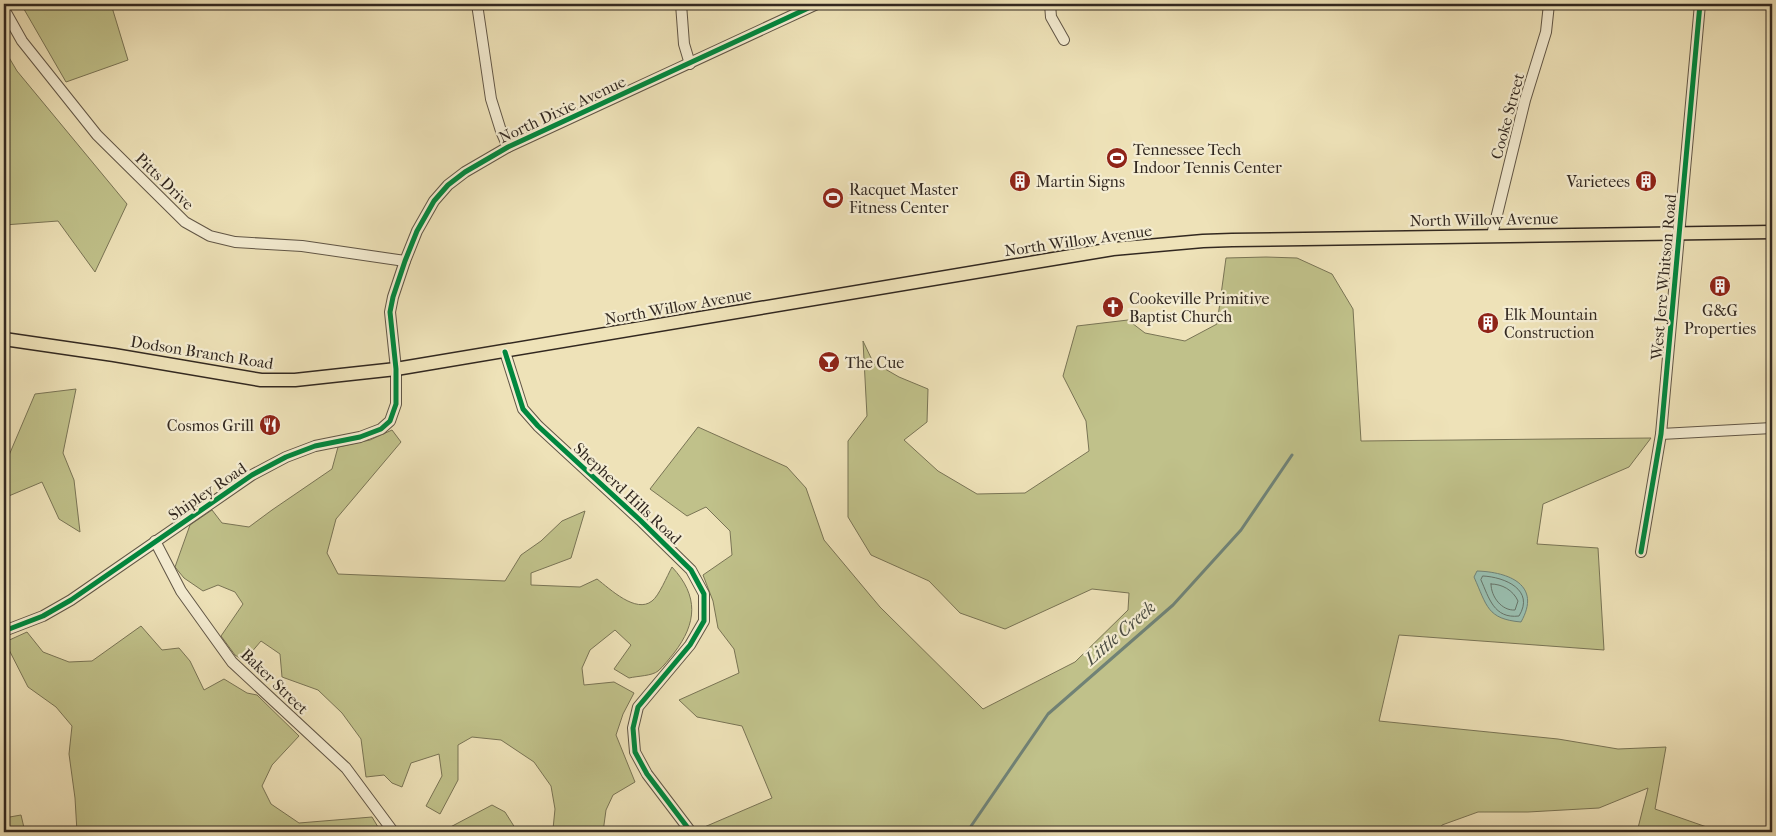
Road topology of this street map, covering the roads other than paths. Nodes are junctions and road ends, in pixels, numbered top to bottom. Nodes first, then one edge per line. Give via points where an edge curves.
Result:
1 (477, 4) edge
2 (681, 4) edge
3 (816, 4) edge
4 (1050, 4) edge
5 (1549, 4) edge
6 (1700, 4) edge
7 (4, 8) edge
8 (1064, 40) dead end
9 (690, 64) junction
10 (508, 147) junction
11 (1772, 232) edge
12 (1679, 234) junction
13 (1492, 235) junction
14 (404, 262) junction
15 (4, 339) edge
16 (504, 352) junction
17 (396, 369) junction
18 (1772, 428) edge
19 (1661, 434) junction
20 (155, 541) junction
21 (1641, 552) dead end
22 (4, 631) edge
23 (392, 830) dead end
24 (691, 832) edge

1 - 10 street via 491,99
2 - 9 street via 684,44
3 - 9 street, North Dixie Avenue
4 - 8 street via 1051,17
5 - 13 street, Cooke Street via 1546,32 1525,100
6 - 12 street, West Jere Whitson Road
7 - 14 street, Pitts Drive via 22,41 97,135 185,222 210,236 235,242 302,246
9 - 10 street, North Dixie Avenue
10 - 14 street, North Dixie Avenue via 465,172 443,190 417,231
11 - 12 main road, North Willow Avenue
12 - 13 main road, North Willow Avenue
12 - 19 street, West Jere Whitson Road
13 - 16 main road, North Willow Avenue via 1213,240 1114,249
14 - 17 street, North Dixie Avenue via 390,312
15 - 17 main road, Dodson Branch Road via 261,380 295,380
16 - 17 main road, North Willow Avenue
16 - 24 street, Shepherd Hills Road via 523,409 691,570 704,594 704,620 690,645 638,707 633,728 635,752 647,774
17 - 20 street, Shipley Road via 396,404 390,421 381,429 286,456 252,475
18 - 19 street
19 - 21 street, West Jere Whitson Road
20 - 22 street, Shipley Road via 71,600 43,616
20 - 23 street, Baker Street via 181,591 232,662 346,768

